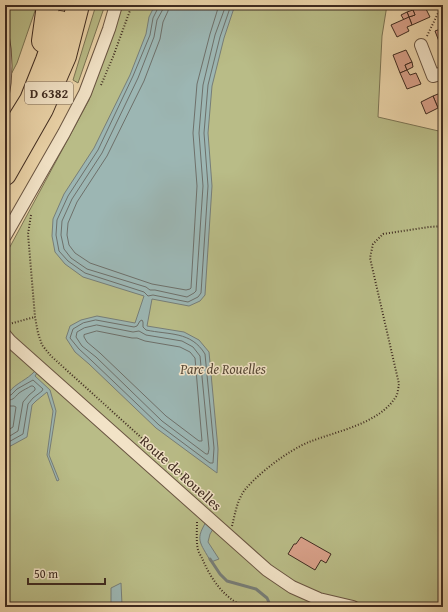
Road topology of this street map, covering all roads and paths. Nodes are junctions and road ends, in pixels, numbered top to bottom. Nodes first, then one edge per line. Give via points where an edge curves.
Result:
1 (48, 5) edge
2 (63, 5) edge
3 (78, 5) edge
4 (116, 5) edge
5 (132, 5) edge
6 (442, 5) edge
7 (5, 32) edge
8 (421, 45) joint
9 (443, 73) edge
10 (99, 90) dead end
11 (5, 100) edge
12 (5, 129) edge
13 (5, 142) edge
14 (5, 174) edge
15 (31, 214) dead end
16 (443, 226) edge
17 (5, 236) edge
18 (35, 317) junction
19 (5, 326) edge
20 (5, 335) edge
21 (198, 509) junction
22 (229, 536) junction
23 (5, 590) edge
24 (9, 607) edge
25 (250, 607) edge
26 (353, 607) edge

1 - 12 highway via 42,42
2 - 13 highway, D 6382 via 59,25 31,100
3 - 14 highway, D 6382 via 62,63 42,109
4 - 17 street via 84,93
5 - 10 path
6 - 8 path
7 - 11 lane via 9,60 9,83
8 - 9 street via 434,76
15 - 18 path via 28,234
16 - 22 path via 384,234 373,244 370,258 399,384 396,397 386,409 366,421 308,442 261,473 244,492 236,508
18 - 19 path
18 - 21 path via 42,345 51,356 197,488
20 - 21 street, Route de Rouelles
21 - 22 street, Route de Rouelles
21 - 25 path via 198,550 207,570 218,586 231,598
22 - 26 street, Route de Rouelles via 267,570 292,587 319,599
23 - 24 path

